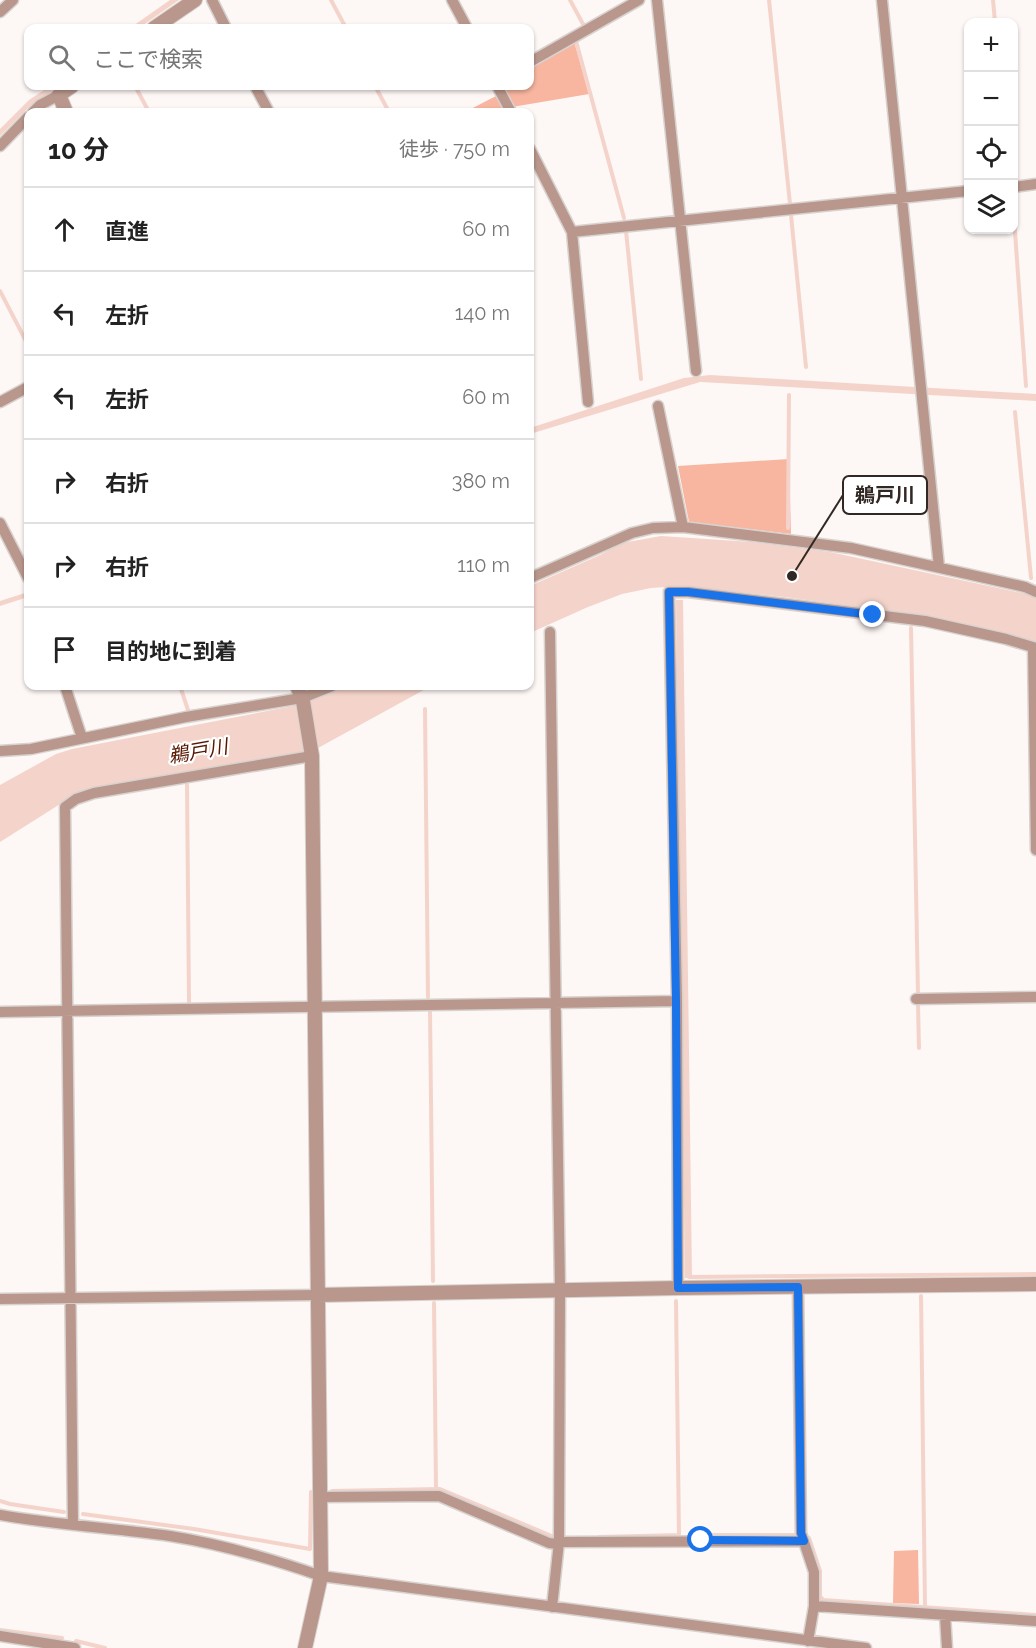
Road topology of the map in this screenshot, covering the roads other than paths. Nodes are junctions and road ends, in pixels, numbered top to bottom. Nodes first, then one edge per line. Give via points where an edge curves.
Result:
1 (13, 0) edge
2 (195, 0) edge
3 (212, 0) edge
4 (452, 0) edge
5 (639, 0) edge
6 (657, 0) edge
7 (882, 0) edge
8 (0, 12) edge
9 (160, 24) edge
10 (224, 24) edge
11 (465, 24) edge
12 (534, 60) edge
13 (66, 90) edge
14 (257, 90) edge
15 (499, 90) edge
16 (59, 95) junction
17 (37, 108) edge
18 (64, 108) edge
19 (267, 108) edge
20 (509, 108) edge
21 (24, 121) edge
22 (0, 146) edge
23 (534, 165) edge
24 (1036, 184) edge
25 (1018, 186) edge
26 (964, 192) edge
27 (902, 198) junction
28 (680, 221) junction
29 (572, 232) junction
30 (696, 371) dead end
31 (24, 389) edge
32 (0, 402) edge
33 (588, 402) dead end
34 (658, 406) dead end
35 (0, 523) edge
36 (683, 527) junction
37 (939, 567) junction
38 (24, 571) edge
39 (534, 576) edge
40 (1036, 591) edge
41 (550, 632) dead end
42 (1035, 648) edge
43 (66, 690) edge
44 (318, 690) edge
45 (301, 695) edge
46 (82, 738) junction
47 (0, 752) edge
48 (312, 756) junction
49 (1036, 850) edge
50 (1036, 997) edge
51 (916, 999) dead end
52 (676, 1001) junction
53 (554, 1003) junction
54 (314, 1008) junction
55 (68, 1011) junction
56 (0, 1012) edge
57 (1036, 1284) edge
58 (798, 1287) junction
59 (678, 1288) junction
60 (560, 1290) junction
61 (318, 1295) junction
62 (71, 1298) junction
63 (0, 1299) edge
64 (321, 1497) junction
65 (0, 1515) edge
66 (73, 1525) junction
67 (804, 1541) junction
68 (559, 1543) junction
69 (321, 1575) junction
70 (814, 1606) junction
71 (552, 1607) junction
72 (945, 1615) junction
73 (1036, 1622) edge
74 (0, 1636) edge
75 (808, 1641) junction
76 (70, 1647) edge
77 (305, 1648) edge
78 (866, 1648) edge
79 (947, 1648) edge

1 - 8 street
2 - 9 street
3 - 10 street
4 - 11 street
5 - 12 street
6 - 28 street
7 - 27 street
13 - 16 street
14 - 19 street
15 - 20 street
16 - 17 street
16 - 18 street
21 - 22 street
23 - 29 street
24 - 25 street
26 - 27 street
27 - 28 street
27 - 37 street
28 - 29 street
28 - 30 street
29 - 33 street
31 - 32 street
34 - 36 street
35 - 38 street
36 - 37 street via 851,548
36 - 39 street via 632,532
37 - 40 street
41 - 53 street
42 - 49 street
42 - 52 street via 926,621 669,592
43 - 46 street
44 - 45 street
45 - 46 street
45 - 48 street
46 - 47 street
48 - 54 street
48 - 55 street via 94,794 65,807
50 - 51 street
52 - 53 street
52 - 59 street
53 - 54 street
53 - 60 street
54 - 55 street
54 - 61 street
55 - 56 street
55 - 62 street
57 - 58 street
58 - 59 street
58 - 67 street
59 - 60 street
60 - 61 street
60 - 68 street
61 - 62 street
61 - 64 street
62 - 63 street
62 - 66 street
64 - 68 street via 439,1496 549,1543
64 - 69 street
65 - 66 street
66 - 69 street via 214,1544
67 - 68 street
67 - 70 street via 814,1572
68 - 71 street
69 - 71 street
69 - 77 street
70 - 72 street
70 - 75 street
71 - 75 street
72 - 73 street
72 - 79 street
74 - 76 street
75 - 78 street

